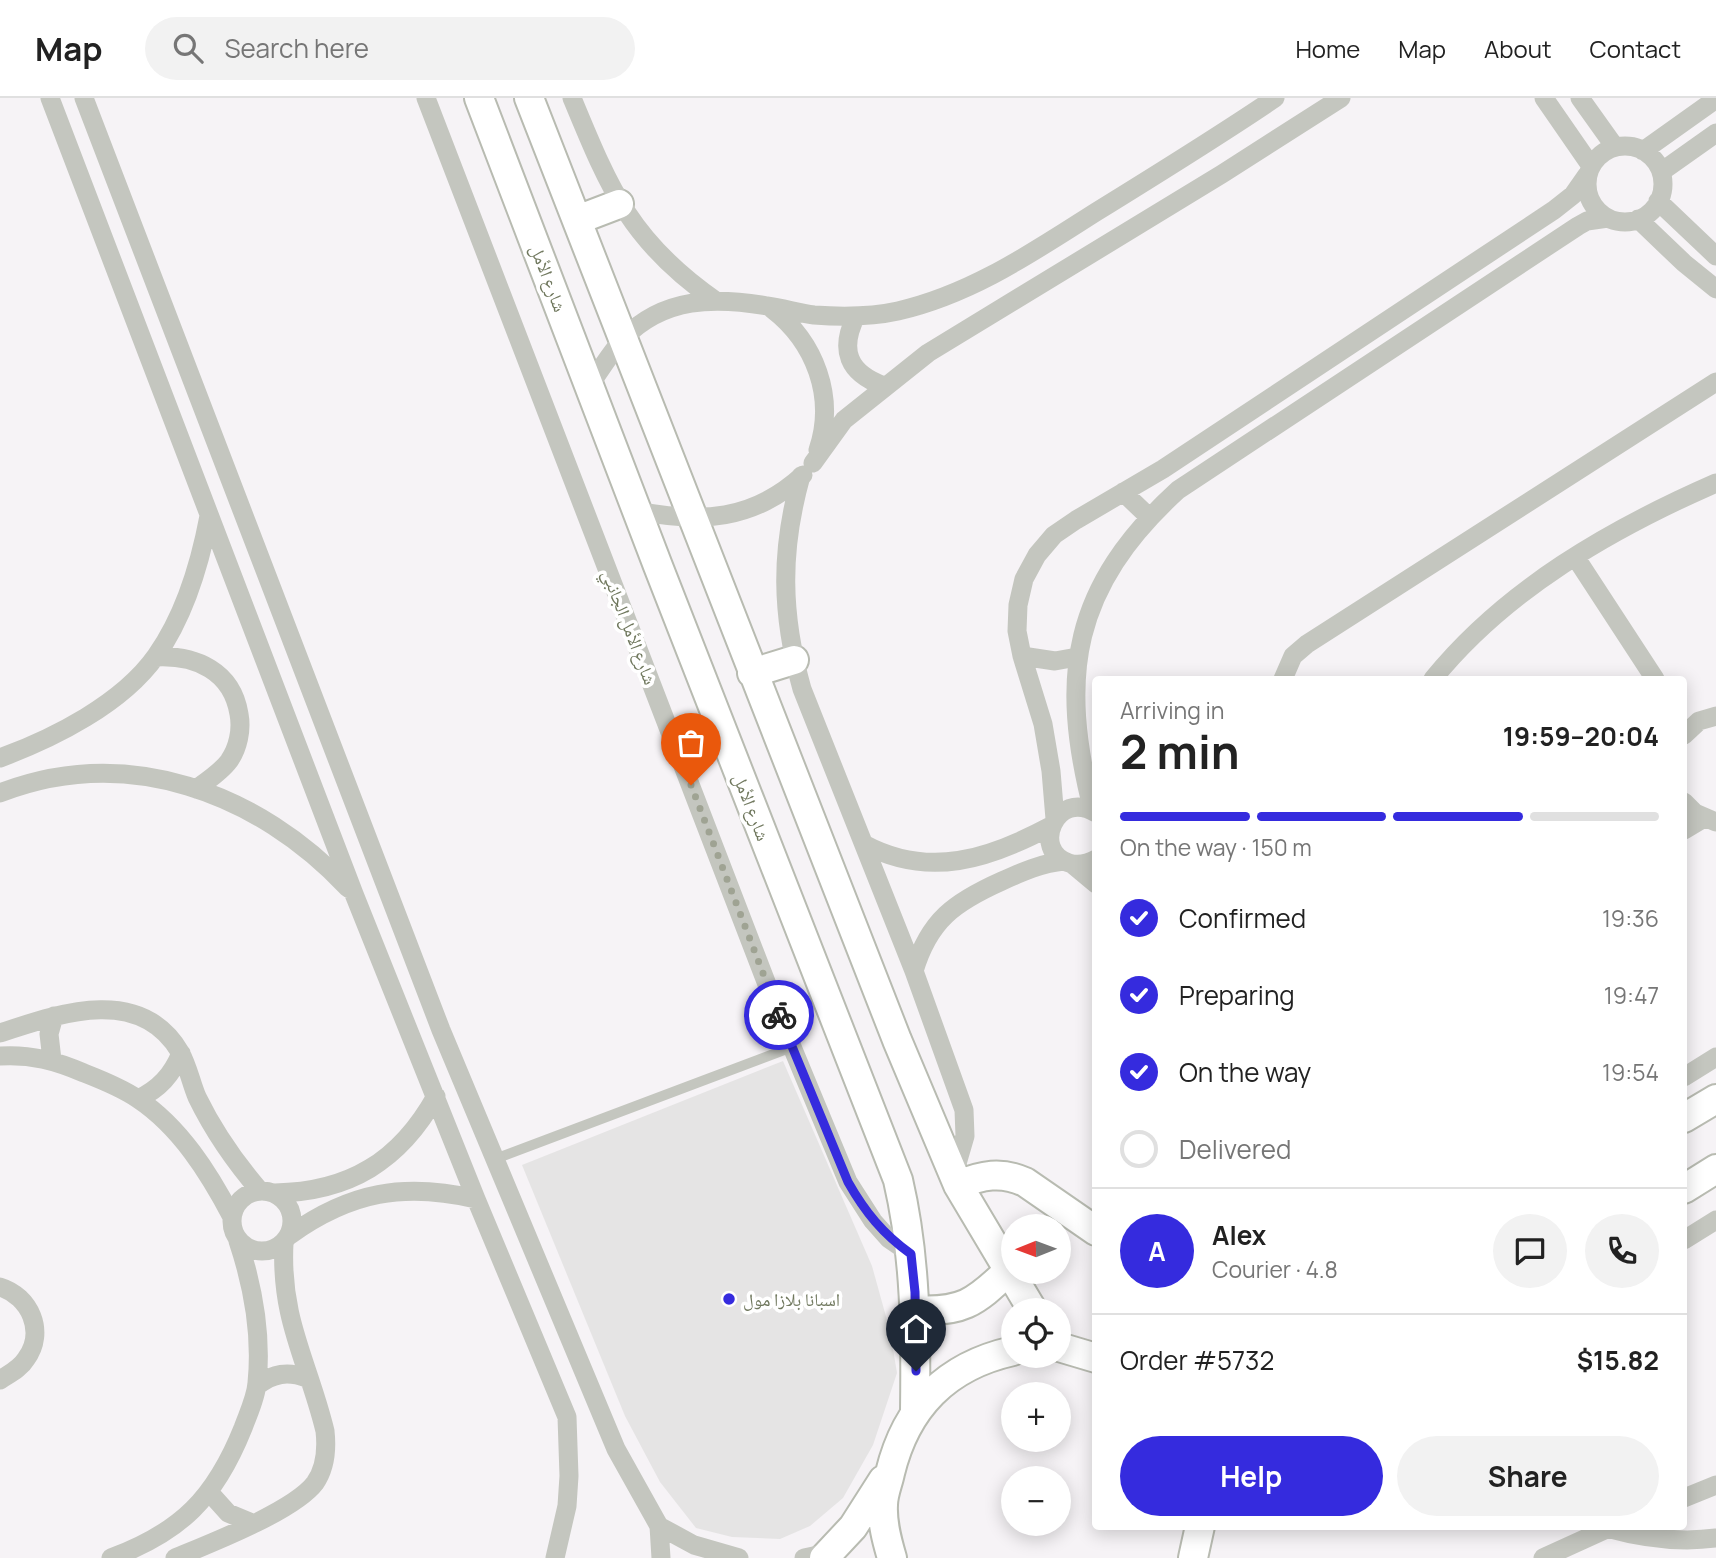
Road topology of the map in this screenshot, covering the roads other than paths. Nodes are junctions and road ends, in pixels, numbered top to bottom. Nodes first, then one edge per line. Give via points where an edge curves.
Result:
1 (50, 98) edge
2 (84, 98) edge
3 (426, 98) edge
4 (479, 98) edge
5 (529, 98) edge
6 (572, 98) edge
7 (1275, 98) edge
8 (1340, 98) edge
9 (1544, 98) edge
10 (1580, 98) edge
11 (1716, 99) edge
12 (1716, 133) edge
13 (1203, 146) junction
14 (1615, 147) junction
15 (1643, 151) junction
16 (1589, 171) junction
17 (1661, 172) junction
18 (1222, 174) junction
19 (1658, 201) junction
20 (619, 204) junction
21 (1608, 218) junction
22 (1638, 219) junction
23 (577, 220) junction
24 (1716, 256) edge
25 (1716, 289) edge
26 (716, 301) junction
27 (769, 306) junction
28 (856, 316) junction
29 (169, 320) junction
30 (140, 331) junction
31 (624, 338) junction
32 (1716, 382) edge
33 (590, 385) junction
34 (884, 386) junction
35 (807, 470) junction
36 (1716, 483) edge
37 (1123, 492) junction
38 (637, 511) junction
39 (209, 515) junction
40 (1149, 517) junction
41 (694, 518) junction
42 (1576, 558) junction
43 (1022, 656) junction
44 (156, 657) junction
45 (1077, 657) junction
46 (794, 660) junction
47 (752, 673) junction
48 (1284, 676) edge
49 (1436, 676) edge
50 (1653, 676) edge
51 (1716, 716) edge
52 (1687, 728) edge
53 (0, 758) edge
54 (196, 789) junction
55 (0, 793) edge
56 (1092, 804) edge
57 (1687, 804) edge
58 (1092, 811) edge
59 (1710, 820) edge
60 (1053, 822) junction
61 (1687, 829) edge
62 (864, 844) junction
63 (1092, 860) edge
64 (1068, 862) junction
65 (1092, 881) edge
66 (354, 894) junction
67 (914, 971) junction
68 (54, 1016) junction
69 (0, 1033) edge
70 (792, 1047) junction
71 (181, 1053) junction
72 (0, 1056) edge
73 (1716, 1057) edge
74 (52, 1060) junction
75 (1687, 1075) edge
76 (436, 1096) junction
77 (1716, 1098) edge
78 (138, 1099) junction
79 (1687, 1116) edge
80 (495, 1159) junction
81 (1716, 1170) edge
82 (955, 1178) junction
83 (1687, 1187) edge
84 (267, 1192) junction
85 (476, 1199) junction
86 (232, 1217) junction
87 (1716, 1220) edge
88 (1092, 1228) edge
89 (1716, 1233) edge
90 (1687, 1238) edge
91 (287, 1239) junction
92 (1687, 1239) edge
93 (238, 1241) junction
94 (911, 1254) junction
95 (1001, 1259) edge
96 (1001, 1278) edge
97 (0, 1287) edge
98 (914, 1310) junction
99 (1071, 1350) edge
100 (1001, 1355) edge
101 (1092, 1356) edge
102 (307, 1378) junction
103 (0, 1380) edge
104 (257, 1386) junction
105 (915, 1412) junction
106 (897, 1445) junction
107 (1716, 1485) edge
108 (210, 1493) junction
109 (1687, 1497) edge
110 (252, 1523) junction
111 (659, 1526) junction
112 (1200, 1530) edge
113 (1604, 1530) edge
114 (1621, 1530) edge
115 (1716, 1538) edge
116 (831, 1556) edge
117 (111, 1558) edge
118 (175, 1558) edge
119 (555, 1558) edge
120 (661, 1558) edge
121 (739, 1558) edge
122 (804, 1558) edge
123 (892, 1558) edge
124 (1193, 1558) edge
125 (1543, 1558) edge

1 - 30 street
2 - 29 street
3 - 70 street, شارع الأمل الجانبي
4 - 33 main road, شارع الأمل
5 - 23 main road
6 - 20 street
7 - 13 street
8 - 18 street
9 - 16 street
10 - 14 street
11 - 15 street
12 - 17 street
13 - 18 street
13 - 28 street via 972,286 909,308
14 - 15 street
14 - 16 street via 1606,150
15 - 17 street
16 - 21 street via 1587,186 1593,205
16 - 37 street via 1573,195 1554,210
17 - 19 street
18 - 34 street via 928,353
19 - 22 street
19 - 24 street
20 - 23 main road
20 - 26 street via 672,267
21 - 22 street
21 - 40 street via 1587,221 1569,232 1178,490
22 - 25 street
23 - 31 main road
26 - 27 street
26 - 31 street via 687,302 662,312
27 - 28 street
27 - 35 street via 804,341 823,388 822,439
28 - 34 street via 847,341 853,368
29 - 30 street
29 - 80 street via 441,1030
30 - 39 street
31 - 33 street
31 - 41 main road
32 - 48 street via 1307,644 1293,656
33 - 38 main road, شارع الأمل
34 - 35 street via 844,420
35 - 41 street via 756,506 722,517
35 - 46 street via 789,526 785,576
36 - 42 street
37 - 40 street
37 - 43 street via 1054,535 1037,555 1024,579 1018,605
38 - 41 street
38 - 94 main road, شارع الأمل via 898,1180
39 - 44 street via 190,588
39 - 66 street
40 - 45 street via 1100,588
41 - 47 main road
42 - 49 street via 1496,614
42 - 50 street
43 - 45 street via 1055,661
43 - 60 street via 1043,724
44 - 53 street via 75,724
44 - 54 street via 176,656 213,671 228,684 237,703 240,723 229,762
45 - 56 street via 1077,724
46 - 47 main road
46 - 62 street
47 - 82 main road
51 - 52 street
54 - 55 street via 168,780 110,773 51,778
54 - 66 street via 283,831
57 - 59 street
58 - 60 street via 1069,809
59 - 61 street
60 - 62 street via 985,854 938,864 899,860
60 - 64 street via 1051,846
62 - 67 street
63 - 64 street
64 - 65 street
64 - 67 street via 1033,867 962,899 927,938
66 - 76 street
67 - 82 street via 964,1110 965,1136
68 - 69 street
68 - 71 street via 89,1009 130,1013 156,1027
68 - 74 street via 48,1034
70 - 80 lane
70 - 94 street, شارع الأمل الجانبي via 860,1203 889,1238
71 - 78 street via 160,1086
71 - 84 street via 218,1136
72 - 74 street
73 - 75 street
74 - 78 street
76 - 84 street via 408,1138 370,1169 324,1188
76 - 85 street
77 - 79 main road
78 - 86 street via 192,1152
80 - 111 street via 616,1449
81 - 83 main road
82 - 88 main road via 1012,1176
82 - 95 main road
84 - 86 street via 241,1199
84 - 91 street via 289,1207 292,1216
85 - 91 street via 420,1190 383,1193 338,1206
85 - 119 street via 567,1418 569,1476
86 - 93 street
87 - 90 street
89 - 92 street
91 - 93 street via 265,1252
91 - 102 street via 283,1278
93 - 104 street via 255,1312
94 - 98 main road, شارع الأمل
96 - 98 main road via 982,1296 960,1307
97 - 103 street via 24,1301 35,1330 27,1359
98 - 105 main road, شارع الأمل
99 - 101 main road
100 - 105 main road via 975,1363 942,1384
102 - 104 street via 286,1373
102 - 110 street via 325,1430 327,1449 321,1473 300,1497
104 - 108 street via 238,1441
105 - 106 main road
106 - 116 main road via 872,1501
106 - 123 main road via 883,1504
107 - 109 street
108 - 110 street via 228,1513
108 - 117 street via 175,1524
110 - 118 street
111 - 120 street
111 - 121 street via 694,1545
112 - 124 main road
113 - 125 street
114 - 115 street via 1654,1539
116 - 122 street

